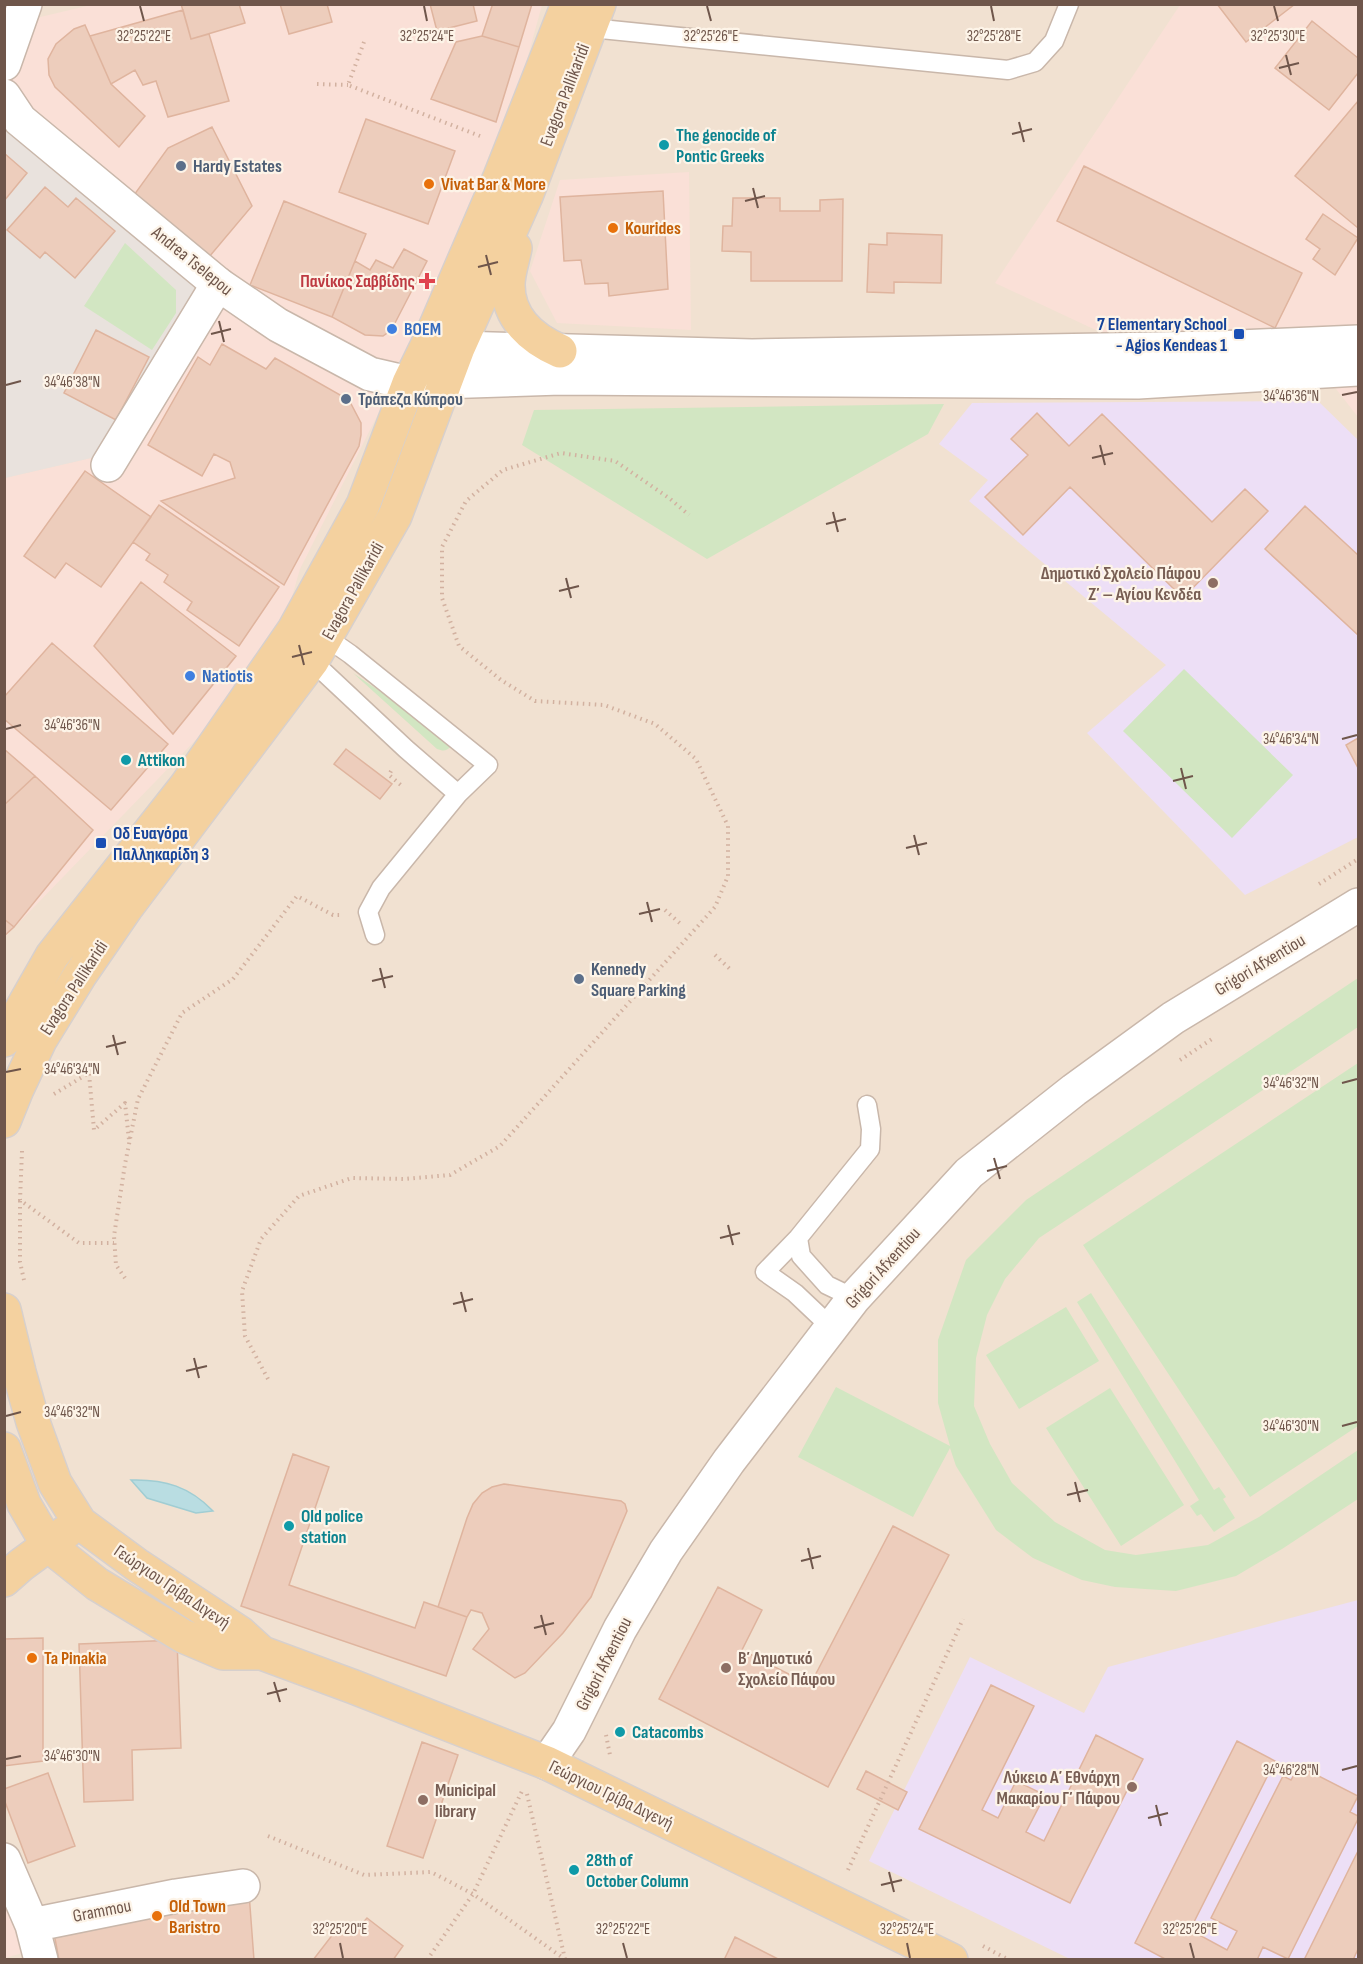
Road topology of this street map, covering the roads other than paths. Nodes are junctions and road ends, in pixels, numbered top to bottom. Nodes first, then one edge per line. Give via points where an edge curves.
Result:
1 (25, 4) edge
2 (568, 4) edge
3 (1069, 4) edge
4 (595, 16) edge
5 (4, 64) edge
6 (4, 96) edge
7 (526, 196) junction
8 (218, 284) junction
9 (1359, 342) edge
10 (458, 348) junction
11 (560, 351) junction
12 (1359, 369) edge
13 (409, 382) junction
14 (447, 383) junction
15 (108, 465) dead end
16 (320, 650) junction
17 (458, 795) junction
18 (1359, 905) edge
19 (375, 935) dead end
20 (4, 1041) edge
21 (867, 1106) dead end
22 (4, 1121) edge
23 (798, 1239) junction
24 (854, 1298) junction
25 (4, 1310) edge
26 (832, 1328) junction
27 (4, 1449) edge
28 (55, 1483) junction
29 (14, 1513) edge
30 (80, 1522) junction
31 (48, 1545) junction
32 (4, 1580) edge
33 (262, 1653) junction
34 (547, 1763) junction
35 (4, 1860) edge
36 (243, 1886) dead end
37 (33, 1925) junction
38 (41, 1959) edge
39 (951, 1959) edge

1 - 5 street
2 - 13 main road, Evagora Pallikaridi via 511,149
3 - 4 lane via 1054,41 1035,62 1008,70
4 - 7 main road, Evagora Pallikaridi
6 - 8 street, Andrea Tselepou via 20,120
7 - 10 main road, Evagora Pallikaridi
7 - 11 main road via 508,285 512,306 523,327 542,343
8 - 13 street, Andrea Tselepou via 278,325 370,374
8 - 15 street
9 - 11 street via 752,356
10 - 11 street
10 - 13 street
10 - 14 main road, Evagora Pallikaridi
12 - 14 street, Andrea Tselepou via 1138,382 561,378
13 - 14 street, Andrea Tselepou
13 - 20 main road, Evagora Pallikaridi via 363,505 294,630 186,786 52,956
14 - 16 main road, Evagora Pallikaridi via 395,516
16 - 17 lane via 406,749
16 - 17 lane via 350,654 488,765
16 - 22 main road, Evagora Pallikaridi via 80,975 40,1040
17 - 19 lane via 381,888 368,912
18 - 24 street, Grigori Afxentiou via 1173,1018 1065,1097 969,1173
21 - 23 lane via 870,1149
23 - 24 lane via 801,1256 826,1285
23 - 26 lane via 765,1272 795,1293
24 - 26 street, Grigori Afxentiou
25 - 28 main road via 19,1372
26 - 34 street, Grigori Afxentiou via 729,1461 666,1551 620,1629 569,1731
27 - 29 main road
28 - 29 main road
28 - 30 main road
29 - 31 main road
30 - 31 main road
30 - 33 main road, Γεώργιου Γρίβα Διγενή via 240,1633
31 - 32 main road
31 - 33 main road, Γεώργιου Γρίβα Διγενή via 97,1584 183,1636 223,1653
33 - 34 main road, Γεώργιου Γρίβα Διγενή
34 - 39 main road, Γεώργιου Γρίβα Διγενή
35 - 37 street
36 - 37 street, Grammou
37 - 38 street

